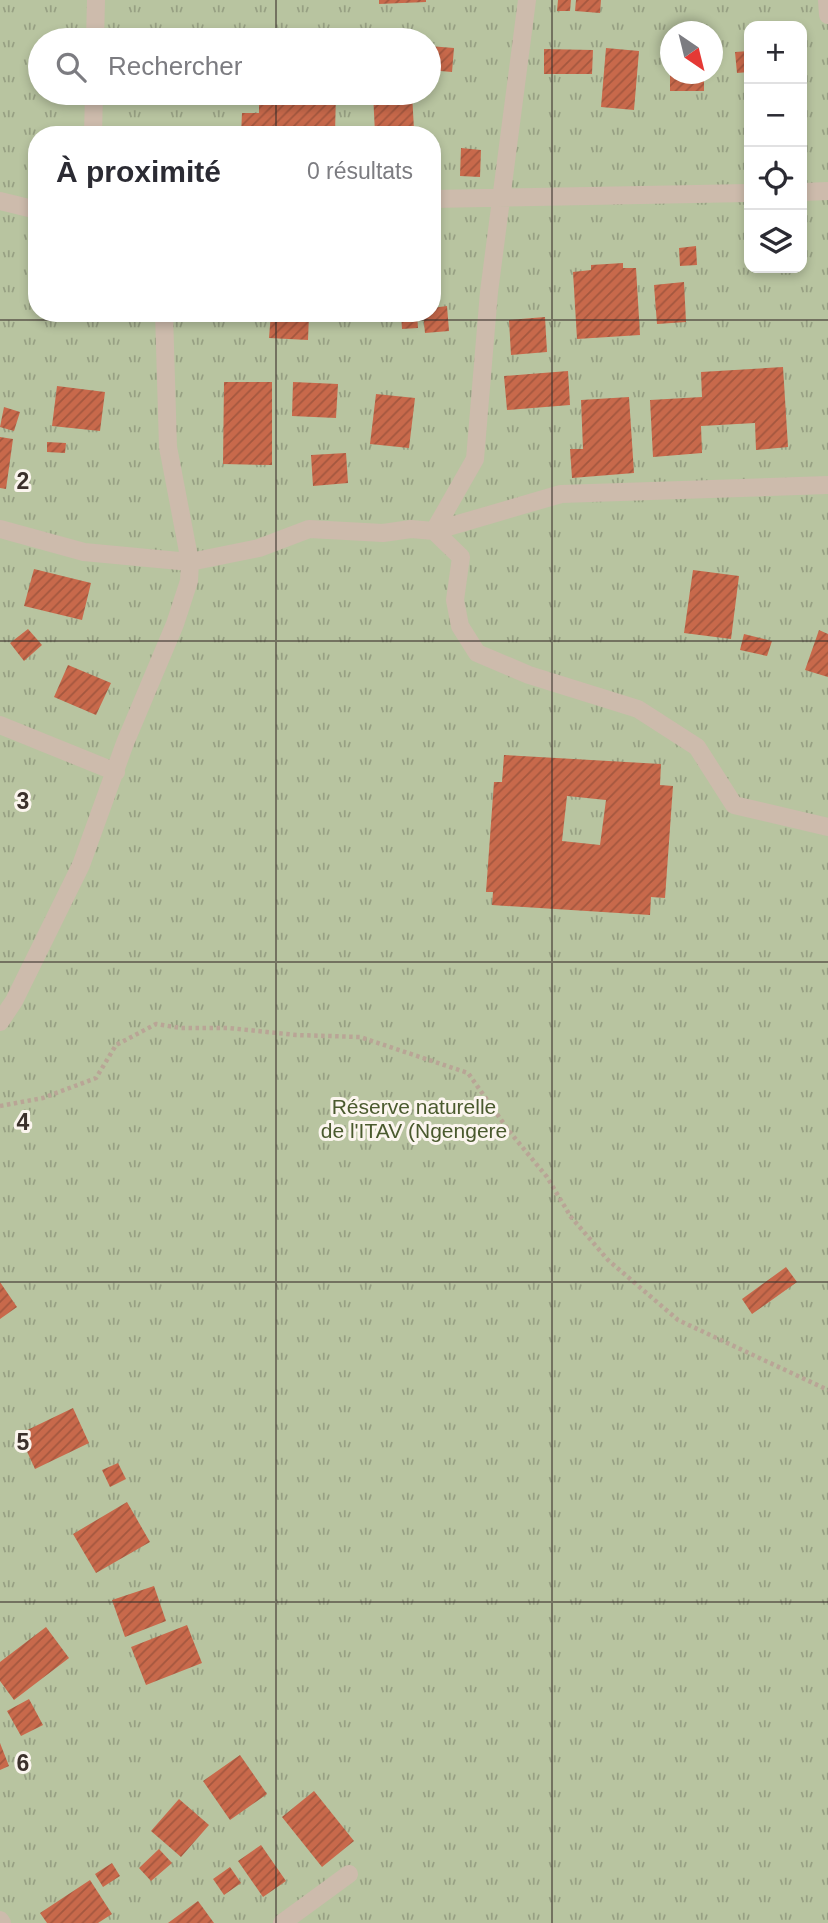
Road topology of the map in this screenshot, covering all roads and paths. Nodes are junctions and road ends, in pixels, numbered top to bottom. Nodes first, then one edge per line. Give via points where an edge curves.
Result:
1 (96, 0) edge
2 (527, 0) edge
3 (827, 0) edge
4 (828, 15) edge
5 (95, 28) edge
6 (94, 105) edge
7 (93, 126) edge
8 (828, 191) edge
9 (807, 192) edge
10 (744, 193) edge
11 (502, 198) junction
12 (441, 199) edge
13 (0, 201) edge
14 (28, 208) edge
15 (164, 322) edge
16 (828, 485) edge
17 (0, 529) edge
18 (434, 531) junction
19 (190, 562) junction
20 (0, 725) edge
21 (116, 772) junction
22 (828, 827) edge
23 (0, 1022) edge
24 (0, 1106) edge
25 (828, 1390) edge
26 (349, 1874) dead end
27 (282, 1923) edge

1 - 5 street
2 - 11 street
3 - 4 street
6 - 7 street
8 - 9 street
10 - 11 street
11 - 12 street
11 - 18 street via 475,459
13 - 14 street
15 - 19 street via 169,447
16 - 18 street via 561,494
17 - 19 street via 84,552
18 - 19 street via 309,529 259,548
18 - 22 street via 460,556 455,600 460,626 477,653 529,675 638,709 696,747 734,805
19 - 21 street via 190,580 175,624
20 - 21 street
21 - 23 street via 81,865
24 - 25 path via 43,1098 96,1078 116,1045 156,1024 360,1037 468,1073 608,1261 678,1320
26 - 27 street

